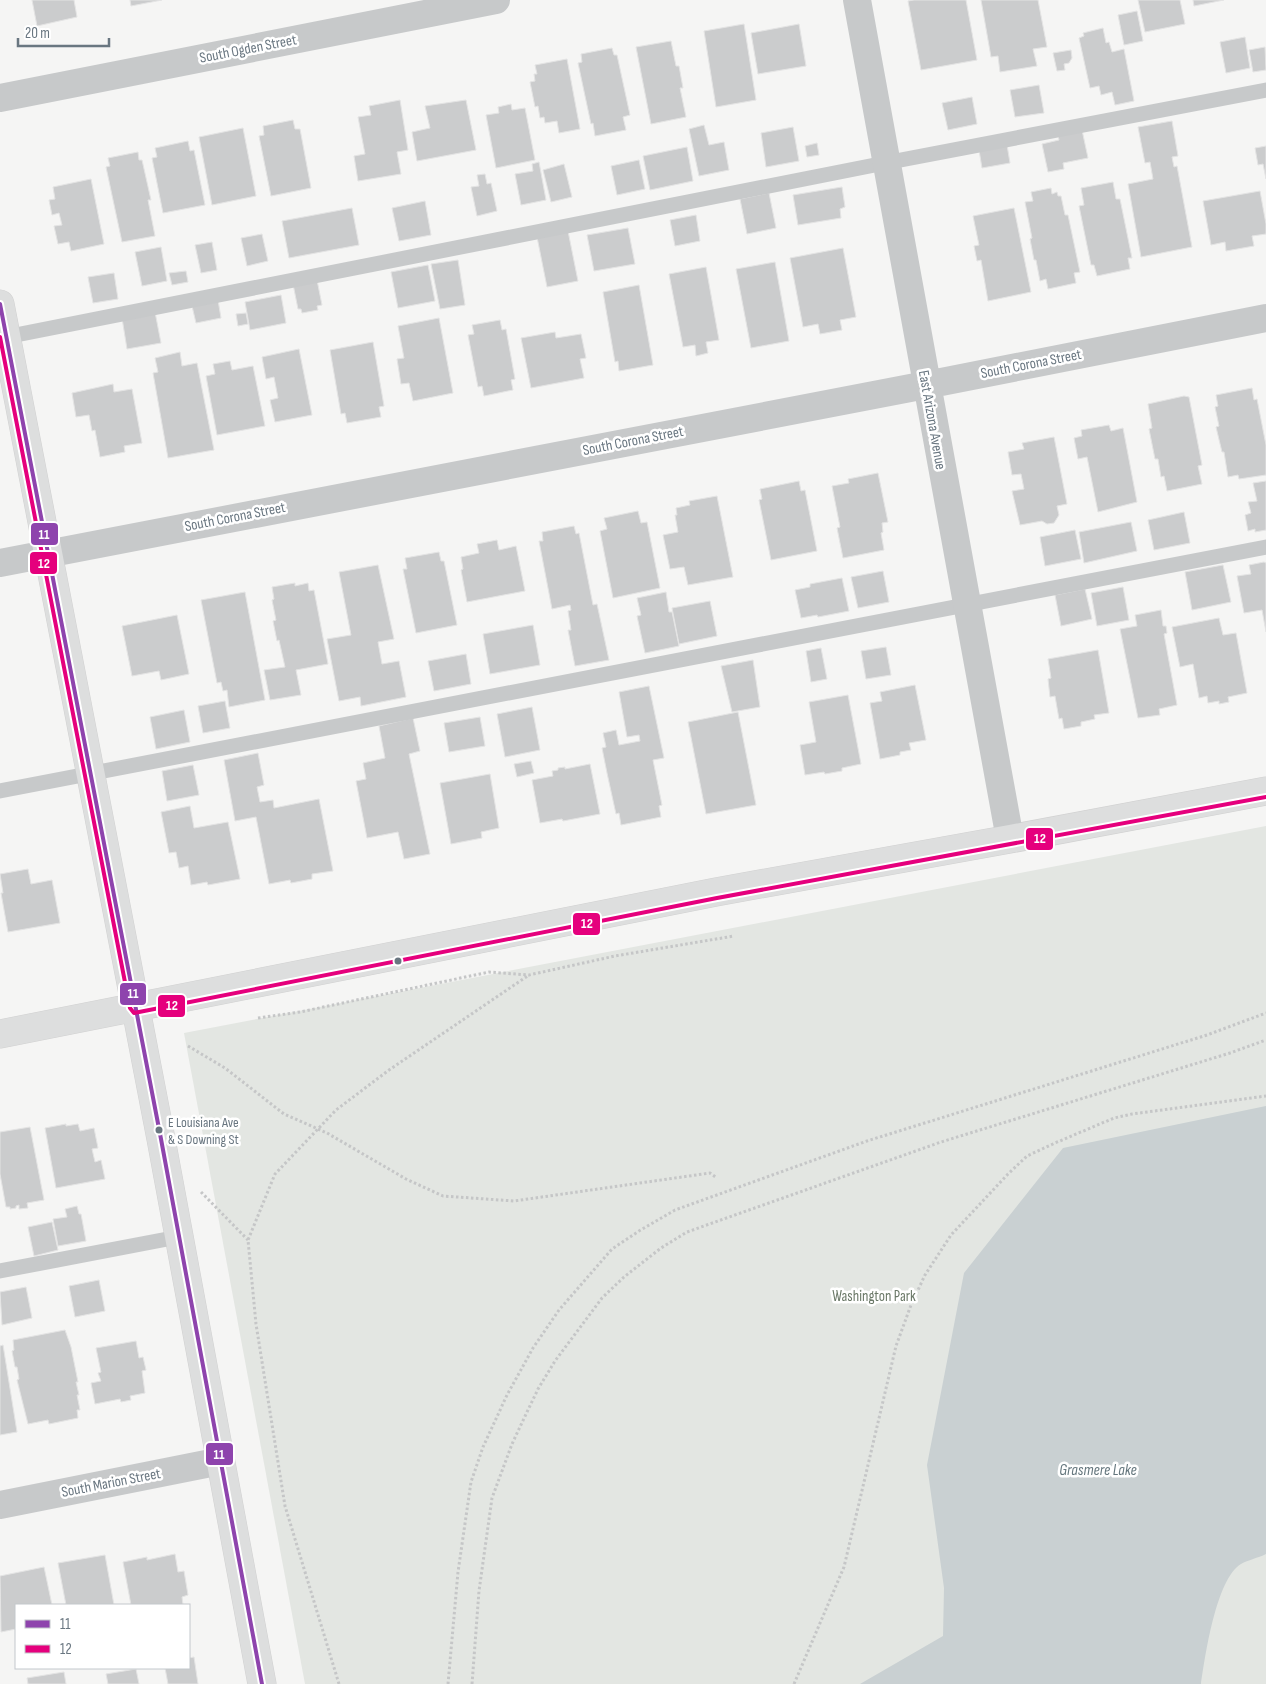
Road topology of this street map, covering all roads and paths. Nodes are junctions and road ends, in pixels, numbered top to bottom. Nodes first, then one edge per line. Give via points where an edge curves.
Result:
1 (496, 0) edge
2 (857, 0) edge
3 (1266, 90) edge
4 (0, 98) edge
5 (885, 163) junction
6 (0, 304) edge
7 (1266, 318) edge
8 (3, 338) edge
9 (926, 385) junction
10 (1266, 547) edge
11 (48, 553) junction
12 (0, 563) edge
13 (966, 604) junction
14 (91, 774) junction
15 (0, 791) edge
16 (1266, 791) edge
17 (1010, 839) junction
18 (734, 936) dead end
19 (529, 975) junction
20 (136, 1007) junction
21 (1266, 1013) edge
22 (258, 1018) dead end
23 (0, 1034) edge
24 (1266, 1040) edge
25 (188, 1046) dead end
26 (1266, 1096) edge
27 (319, 1129) junction
28 (717, 1178) dead end
29 (199, 1190) dead end
30 (178, 1236) junction
31 (248, 1240) junction
32 (0, 1271) edge
33 (221, 1461) junction
34 (0, 1505) edge
35 (262, 1684) edge
36 (339, 1684) edge
37 (448, 1684) edge
38 (472, 1684) edge
39 (794, 1684) edge

1 - 4 street, South Ogden Street
2 - 5 street, East Arizona Avenue
3 - 5 lane
5 - 8 lane
5 - 9 street, East Arizona Avenue
6 - 8 main road
7 - 9 street, South Corona Street
8 - 11 main road
9 - 11 street, South Corona Street
9 - 13 street, East Arizona Avenue
10 - 13 lane
11 - 12 street, South Corona Street
11 - 14 main road
13 - 14 lane
13 - 17 street, East Arizona Avenue
14 - 15 lane
14 - 20 main road
16 - 17 main road
17 - 20 main road via 716,892
18 - 19 path via 615,956
19 - 22 path via 489,972
19 - 27 path via 389,1070 336,1110
20 - 23 main road
20 - 30 main road
21 - 37 path via 1207,1035 867,1141 675,1210 612,1249 559,1310 533,1348 483,1447 471,1482 458,1572
24 - 38 path via 941,1142 687,1232 624,1277 602,1298 555,1361 530,1404 500,1476 492,1498 484,1547
25 - 27 path via 225,1068 284,1114
26 - 39 path via 1114,1118 1055,1143 1027,1156 951,1235 925,1276 896,1346 844,1567
27 - 28 path via 406,1179 443,1196 514,1201 694,1174 710,1173
27 - 31 path via 275,1174
29 - 31 path
30 - 32 lane
30 - 33 main road
31 - 36 path via 256,1324 285,1506
33 - 34 street, South Marion Street
33 - 35 main road

